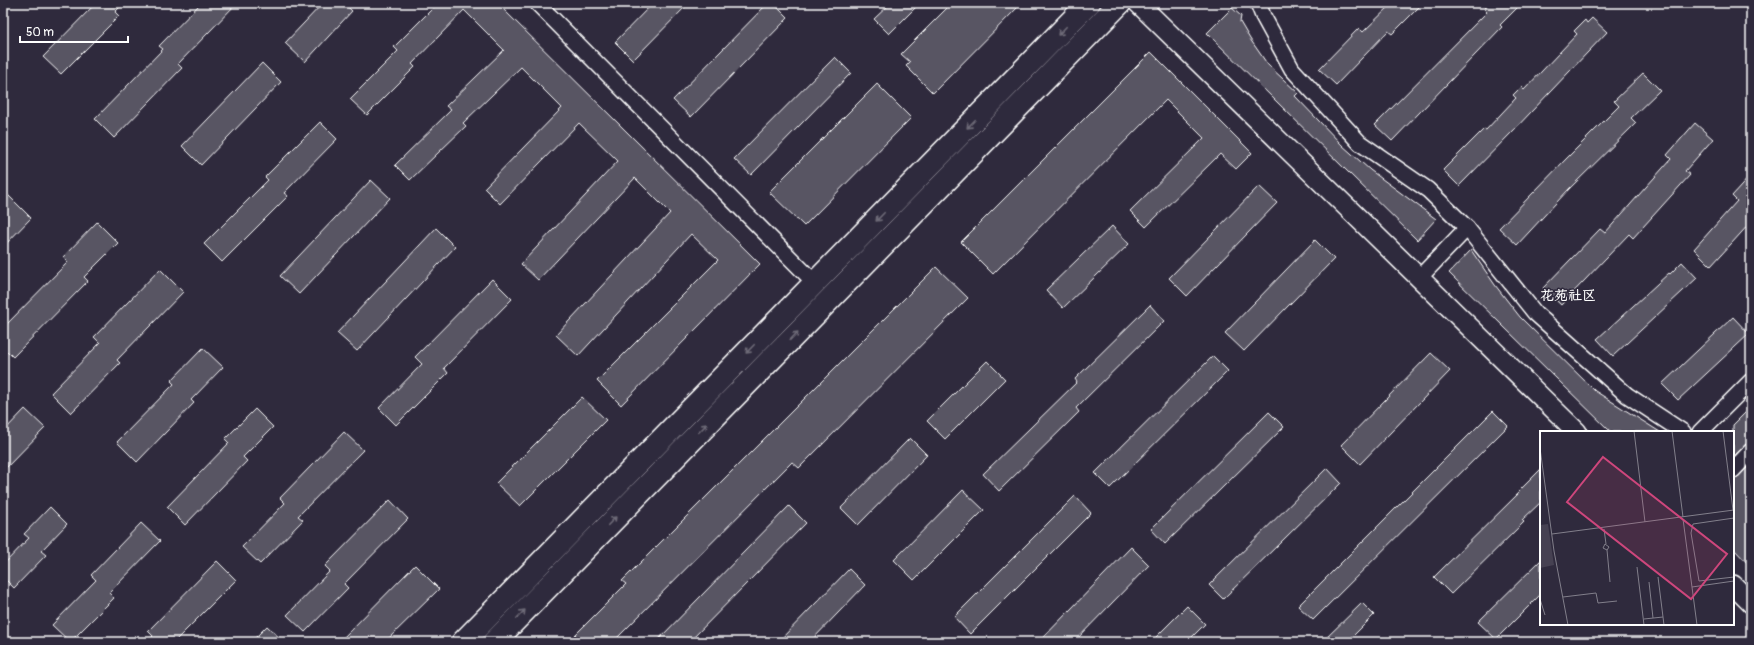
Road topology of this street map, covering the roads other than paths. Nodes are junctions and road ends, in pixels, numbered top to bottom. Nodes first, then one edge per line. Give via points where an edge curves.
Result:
1 (537, 3) edge
2 (1089, 3) edge
3 (1120, 3) edge
4 (1138, 3) edge
5 (1258, 3) edge
6 (1467, 228) junction
7 (1419, 278) junction
8 (815, 283) junction
9 (1751, 380) edge
10 (1576, 431) edge
11 (1681, 431) edge
12 (1701, 431) edge
13 (1751, 451) edge
14 (1734, 469) edge
15 (1734, 586) edge
16 (1751, 603) edge
17 (502, 639) edge
18 (463, 642) edge

1 - 8 street
2 -> 8 main road
17 -> 3 main road
4 - 7 street
5 - 6 street via 1292,69 1360,143 1428,190
6 - 7 street
6 - 11 street via 1535,313 1627,395
7 - 10 street
8 -> 18 main road
9 - 12 street
13 - 14 street
15 - 16 street

